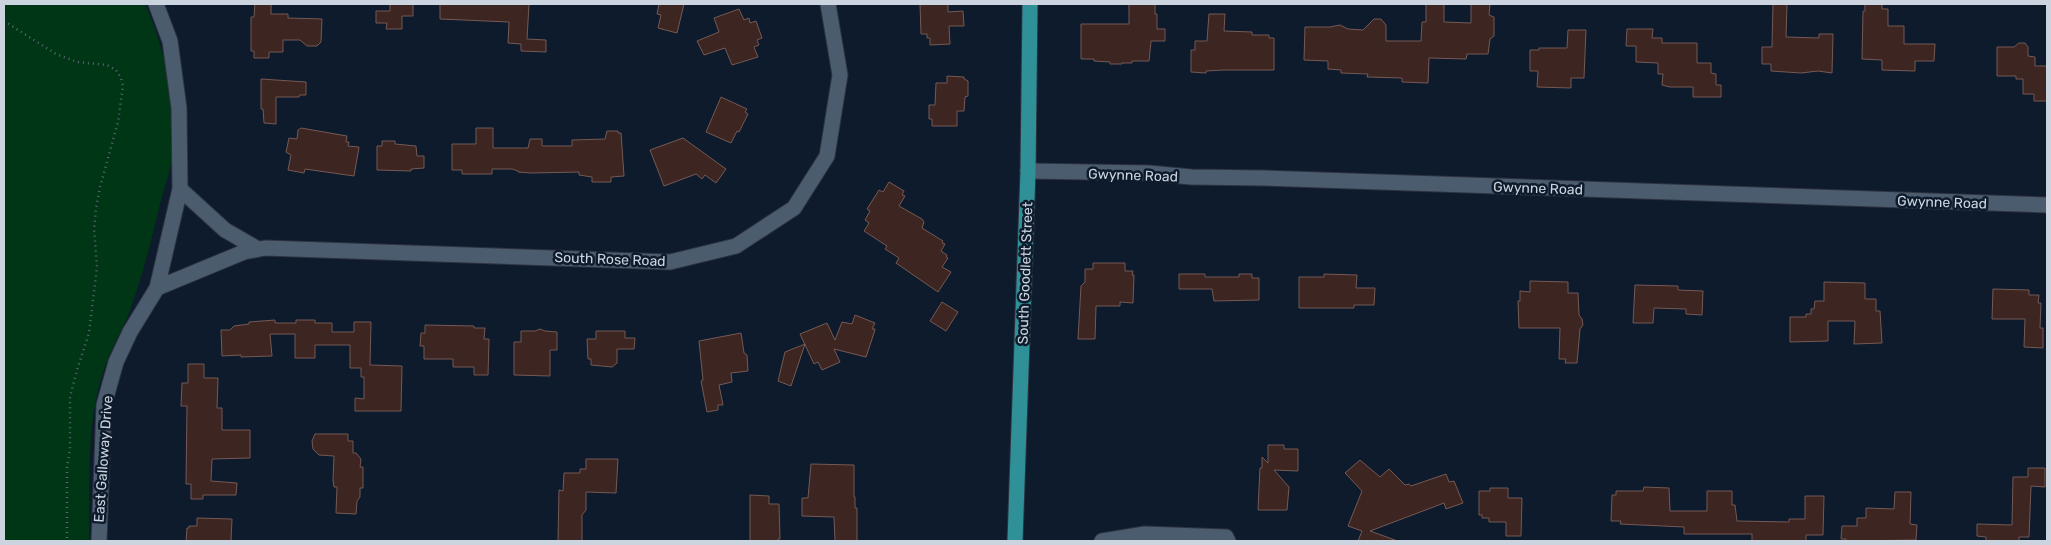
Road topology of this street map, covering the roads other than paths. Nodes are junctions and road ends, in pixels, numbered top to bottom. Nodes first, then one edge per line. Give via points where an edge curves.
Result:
1 (156, 4) edge
2 (828, 4) edge
3 (1030, 4) edge
4 (1028, 172) junction
5 (180, 189) junction
6 (2047, 205) edge
7 (258, 249) junction
8 (156, 288) junction
9 (99, 541) edge
10 (1015, 541) edge
11 (1102, 541) edge
12 (1228, 541) edge

1 - 5 street, East Galloway Drive via 170,41 179,108
2 - 7 street, South Rose Road via 840,75 827,156 794,208 736,246 670,262
3 - 4 main road, South Goodlett Street
4 - 6 street, Gwynne Road via 1149,173 1191,178
4 - 10 main road, South Goodlett Street
5 - 7 street via 226,230
5 - 8 street, East Galloway Drive
7 - 8 street, South Rose Road
8 - 9 street, East Galloway Drive via 130,332 108,385 104,405
11 - 12 street via 1145,534 1226,537

